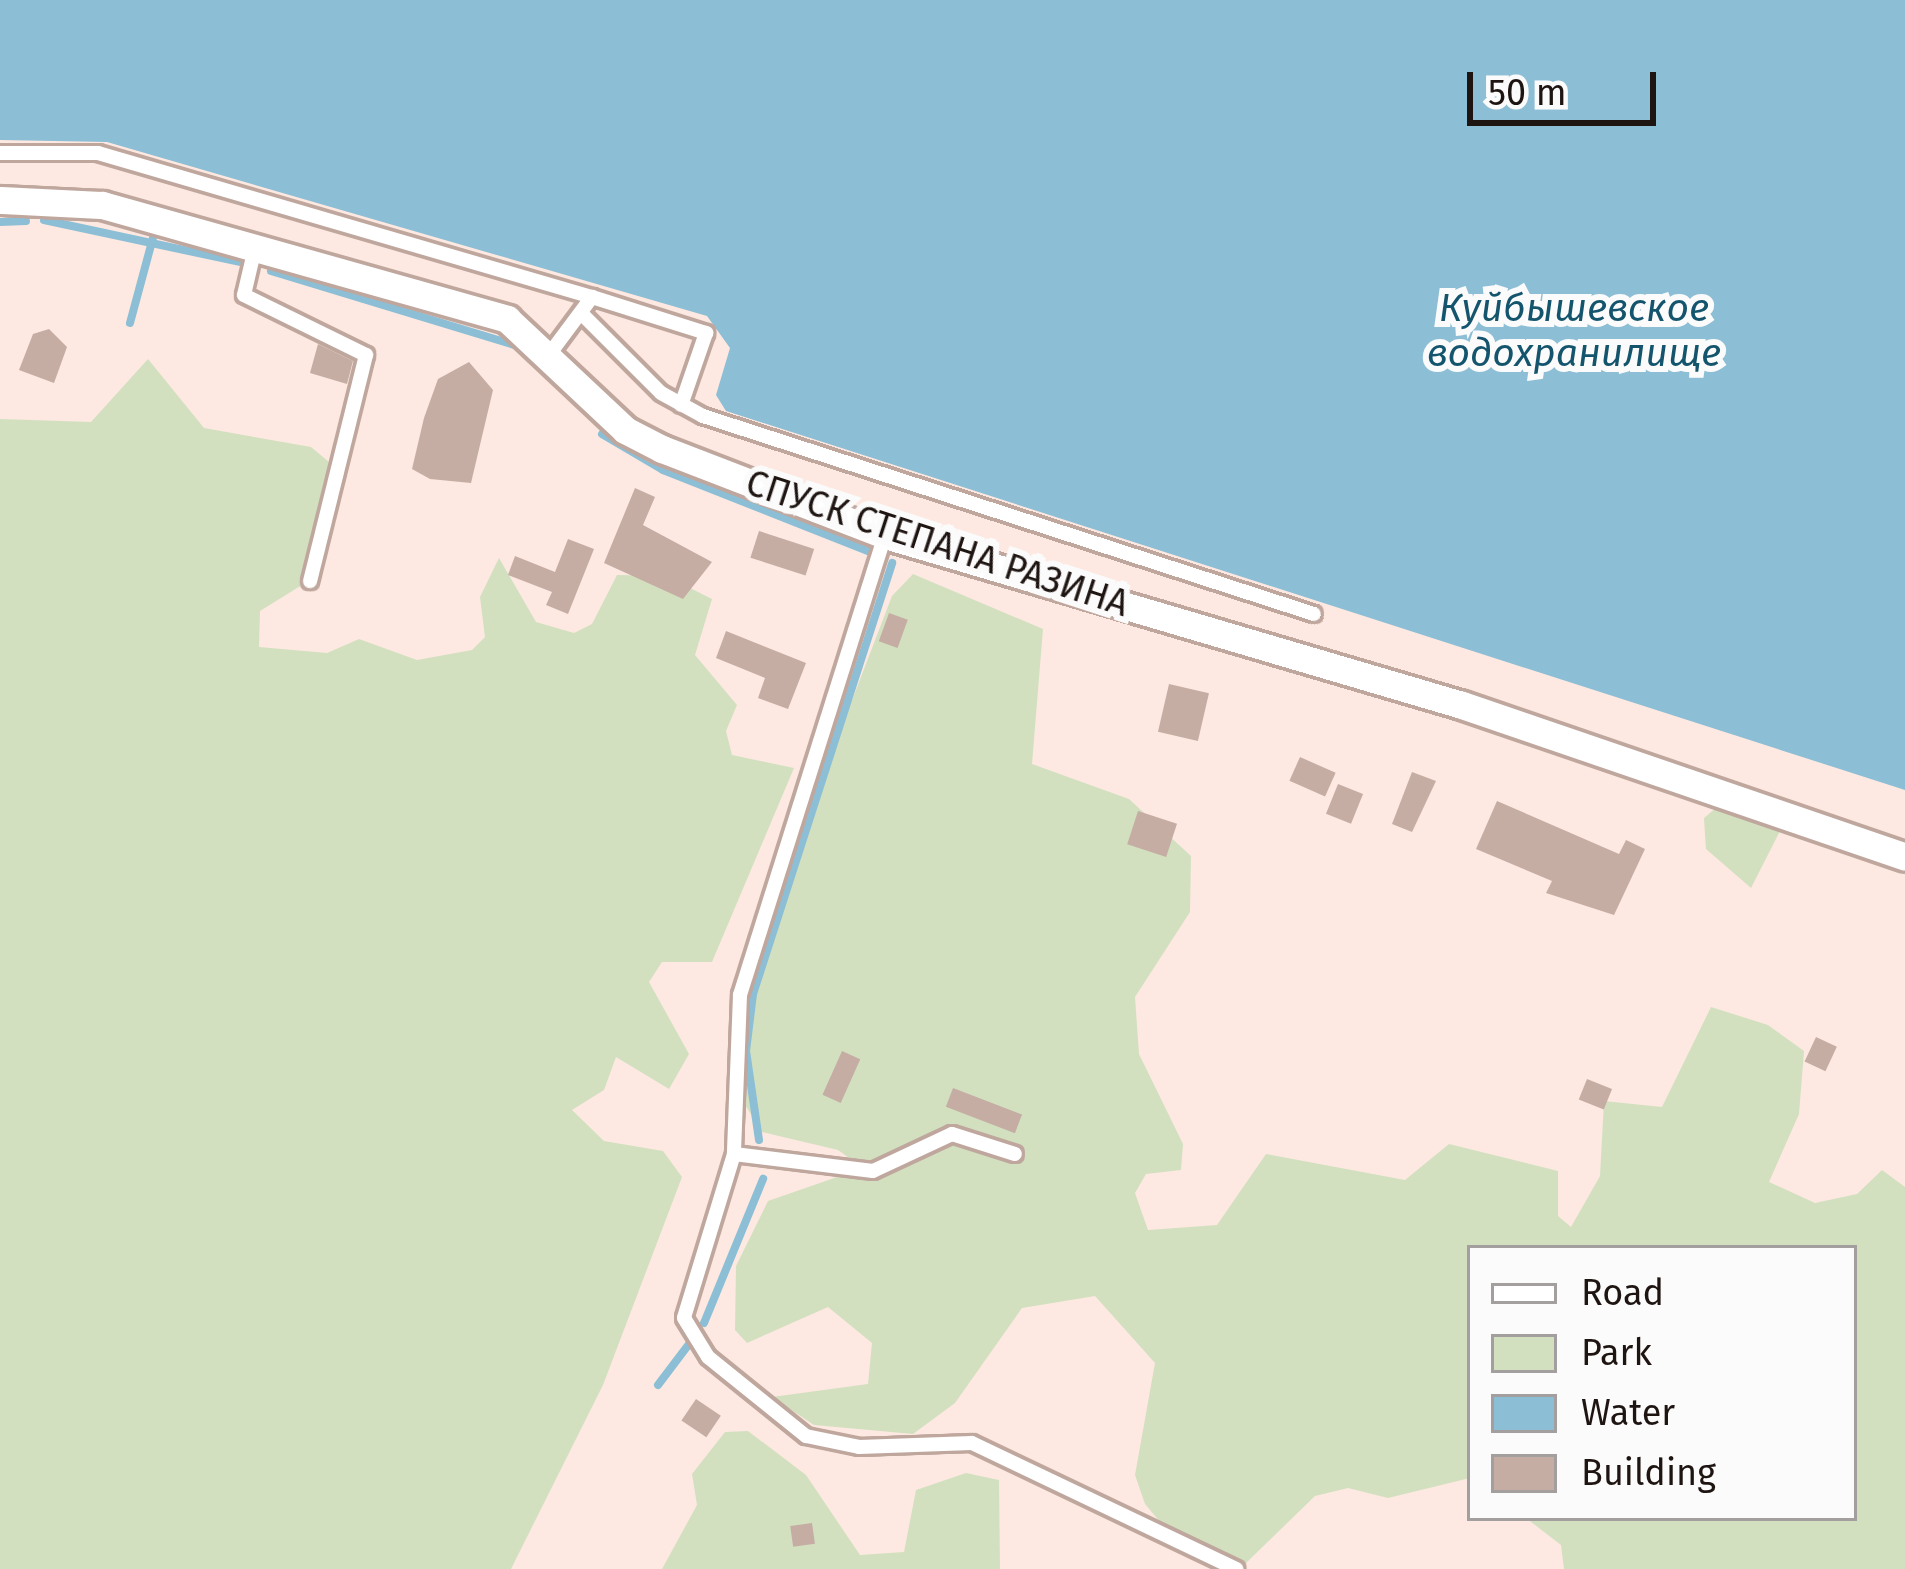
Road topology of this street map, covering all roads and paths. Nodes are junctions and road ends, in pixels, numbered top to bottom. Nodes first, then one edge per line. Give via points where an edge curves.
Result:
1 (0, 153) edge
2 (0, 200) edge
3 (256, 244) junction
4 (592, 297) junction
5 (585, 317) junction
6 (551, 352) junction
7 (681, 405) junction
8 (885, 535) junction
9 (310, 581) dead end
10 (1314, 614) dead end
11 (1905, 857) edge
12 (734, 1154) junction
13 (1015, 1154) dead end
14 (1236, 1569) edge

1 - 4 lane via 98,153
2 - 3 street, СПУСК СТЕПАНА РАЗИНА via 102,205
3 - 6 street, СПУСК СТЕПАНА РАЗИНА via 507,320
3 - 9 lane via 244,295 366,355
4 - 5 lane
4 - 7 lane via 706,333
5 - 6 lane
5 - 7 lane
6 - 8 street, СПУСК СТЕПАНА РАЗИНА via 625,430
7 - 10 lane
8 - 11 street, СПУСК СТЕПАНА РАЗИНА via 1462,705
8 - 12 lane via 740,995
12 - 13 lane via 873,1171 952,1134
12 - 14 lane via 680,1306 708,1358 806,1436 859,1447 973,1443

